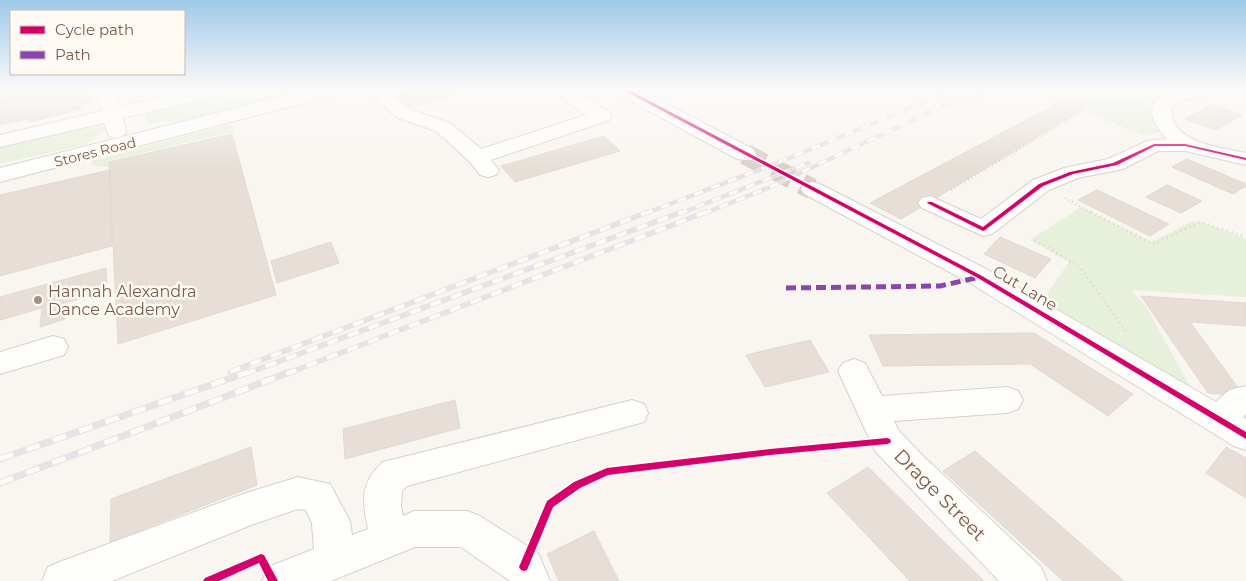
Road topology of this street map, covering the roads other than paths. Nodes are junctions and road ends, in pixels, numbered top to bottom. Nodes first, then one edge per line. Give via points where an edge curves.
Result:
1 (106, 116) edge
2 (111, 116) edge
3 (235, 116) edge
4 (411, 116) edge
5 (602, 116) edge
6 (672, 116) edge
7 (1162, 116) edge
8 (0, 141) edge
9 (1175, 144) junction
10 (120, 146) junction
11 (744, 154) tunnel mouth
12 (1246, 158) edge
13 (0, 175) edge
14 (812, 189) tunnel mouth
15 (930, 203) road end
16 (53, 347) dead end
17 (0, 363) edge
18 (854, 371) dead end
19 (1246, 399) edge
20 (1007, 400) dead end
21 (871, 410) junction
22 (632, 413) dead end
23 (1232, 428) edge
24 (389, 539) junction
25 (335, 560) junction
26 (62, 581) edge
27 (282, 581) edge
28 (530, 581) edge
29 (1027, 581) edge

1 - 8 street
2 - 10 street
3 - 10 street, Stores Road
4 - 5 street via 443,127 483,164
6 - 11 street
7 - 9 street
9 - 12 street
9 - 15 street via 1146,148 1115,164 1041,185 983,228
10 - 13 street, Stores Road
14 - 23 street, Cut Lane via 980,277
16 - 17 street
18 - 21 street, Drage Street
19 - 23 street via 1240,398
20 - 21 street
21 - 29 street, Drage Street via 887,441
22 - 24 street via 396,473 384,484 382,506
24 - 25 street
24 - 28 street via 414,529 467,529 524,567
25 - 26 street via 331,521 317,496 298,493
25 - 27 street

